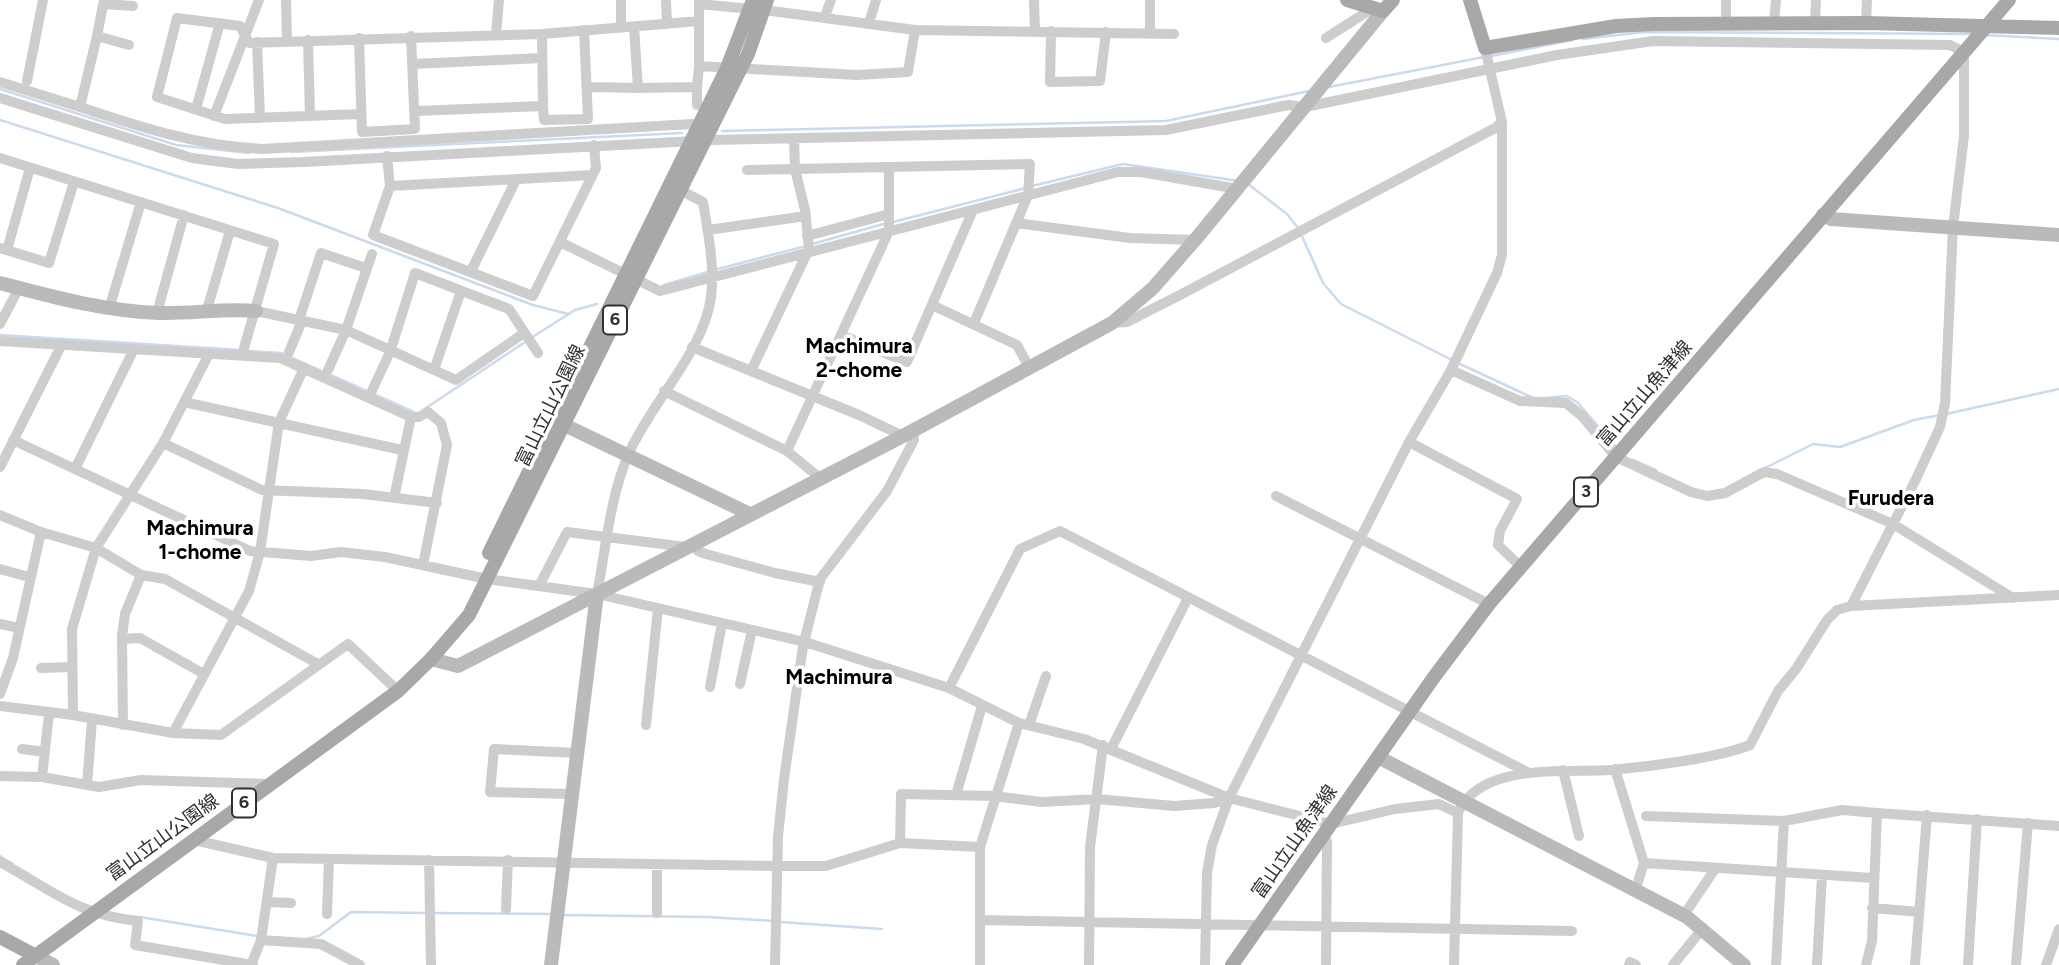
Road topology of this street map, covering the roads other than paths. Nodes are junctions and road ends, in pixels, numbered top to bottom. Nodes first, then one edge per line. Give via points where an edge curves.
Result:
1 (43, 0) edge
2 (259, 0) edge
3 (286, 0) edge
4 (499, 0) edge
5 (621, 0) edge
6 (666, 0) edge
7 (831, 0) edge
8 (876, 0) edge
9 (1034, 0) edge
10 (1150, 0) edge
11 (1349, 0) edge
12 (1470, 0) edge
13 (1726, 0) edge
14 (1776, 0) edge
15 (1816, 0) edge
16 (1867, 0) edge
17 (2009, 0) edge
18 (104, 2) edge
19 (699, 2) edge
20 (759, 5) edge
21 (133, 6) dead end
22 (1383, 6) edge
23 (825, 16) junction
24 (699, 22) junction
25 (220, 23) junction
26 (869, 23) junction
27 (1774, 23) junction
28 (1815, 23) junction
29 (1866, 23) junction
30 (667, 24) junction
31 (1726, 24) junction
32 (634, 26) junction
33 (1986, 27) junction
34 (621, 28) junction
35 (2059, 28) edge
36 (584, 30) junction
37 (915, 30) junction
38 (1035, 31) junction
39 (1051, 31) junction
40 (1106, 32) junction
41 (1150, 33) junction
42 (496, 34) junction
43 (542, 34) junction
44 (1174, 34) dead end
45 (97, 36) junction
46 (245, 36) junction
47 (411, 36) junction
48 (359, 38) junction
49 (1326, 38) dead end
50 (287, 40) junction
51 (308, 40) junction
52 (257, 42) junction
53 (129, 45) dead end
54 (1967, 48) junction
55 (1485, 50) junction
56 (542, 58) junction
57 (413, 64) junction
58 (699, 66) junction
59 (1489, 67) junction
60 (734, 68) junction
61 (27, 81) dead end
62 (0, 82) edge
63 (589, 87) junction
64 (638, 88) junction
65 (697, 88) junction
66 (0, 98) edge
67 (697, 105) dead end
68 (543, 106) junction
69 (80, 107) junction
70 (1305, 107) junction
71 (196, 109) junction
72 (415, 111) junction
73 (361, 114) junction
74 (214, 116) junction
75 (310, 116) junction
76 (260, 118) junction
77 (1502, 121) junction
78 (692, 124) dead end
79 (794, 139) junction
80 (698, 141) junction
81 (594, 145) junction
82 (387, 156) junction
83 (0, 158) edge
84 (889, 167) junction
85 (30, 168) junction
86 (795, 169) junction
87 (747, 170) dead end
88 (592, 175) junction
89 (516, 180) junction
90 (74, 182) junction
91 (390, 186) junction
92 (674, 187) junction
93 (1238, 189) junction
94 (1028, 195) junction
95 (141, 202) junction
96 (973, 210) junction
97 (889, 214) junction
98 (184, 215) junction
99 (1823, 215) junction
100 (806, 216) junction
101 (1016, 223) junction
102 (1953, 227) junction
103 (708, 230) junction
104 (889, 230) junction
105 (230, 231) junction
106 (2059, 235) edge
107 (807, 236) junction
108 (1195, 240) junction
109 (559, 242) junction
110 (4, 249) edge
111 (808, 253) junction
112 (372, 254) dead end
113 (366, 268) junction
114 (471, 271) junction
115 (630, 277) junction
116 (712, 278) junction
117 (0, 283) edge
118 (19, 288) junction
119 (461, 291) junction
120 (932, 305) junction
121 (109, 309) junction
122 (256, 311) junction
123 (157, 313) junction
124 (206, 313) junction
125 (301, 320) junction
126 (974, 323) junction
127 (1112, 323) junction
128 (0, 324) edge
129 (346, 330) junction
130 (524, 333) junction
131 (841, 335) junction
132 (0, 341) edge
133 (62, 344) junction
134 (692, 347) junction
135 (390, 348) junction
136 (134, 349) junction
137 (289, 352) dead end
138 (538, 353) dead end
139 (209, 354) junction
140 (243, 355) junction
141 (304, 368) junction
142 (1030, 369) junction
143 (328, 370) dead end
144 (434, 370) junction
145 (1451, 370) junction
146 (751, 371) junction
147 (664, 391) junction
148 (813, 396) junction
149 (369, 397) junction
150 (184, 402) junction
151 (411, 417) junction
152 (279, 422) junction
153 (558, 422) junction
154 (908, 433) junction
155 (13, 440) junction
156 (1409, 442) junction
157 (163, 443) junction
158 (402, 450) junction
159 (787, 451) junction
160 (627, 457) junction
161 (1616, 457) junction
162 (0, 467) edge
163 (75, 468) junction
164 (820, 478) junction
165 (269, 491) junction
166 (130, 494) junction
167 (1276, 496) dead end
168 (394, 498) junction
169 (436, 503) junction
170 (0, 514) edge
171 (750, 514) junction
172 (1893, 524) junction
173 (41, 532) junction
174 (608, 536) junction
175 (1359, 539) junction
176 (690, 546) junction
177 (96, 548) junction
178 (260, 552) junction
179 (423, 565) junction
180 (1521, 567) junction
181 (0, 569) edge
182 (141, 575) junction
183 (29, 577) junction
184 (483, 578) junction
185 (820, 582) junction
186 (539, 586) junction
187 (597, 594) junction
188 (2059, 595) edge
189 (1188, 598) junction
190 (2013, 598) junction
191 (1489, 604) junction
192 (1851, 606) junction
193 (659, 608) junction
194 (234, 618) junction
195 (722, 623) junction
196 (0, 624) edge
197 (19, 628) junction
198 (752, 630) junction
199 (122, 639) junction
200 (805, 642) junction
201 (1300, 656) junction
202 (431, 659) junction
203 (318, 664) junction
204 (71, 667) junction
205 (41, 668) dead end
206 (204, 674) junction
207 (1046, 676) dead end
208 (740, 684) dead end
209 (710, 687) dead end
210 (949, 688) junction
211 (398, 691) junction
212 (0, 694) edge
213 (0, 706) edge
214 (982, 706) junction
215 (1410, 711) junction
216 (49, 714) junction
217 (73, 715) junction
218 (92, 720) junction
219 (1024, 724) junction
220 (123, 725) junction
221 (646, 725) dead end
222 (173, 733) junction
223 (1107, 747) junction
224 (22, 749) dead end
225 (45, 752) junction
226 (577, 753) junction
227 (1378, 757) junction
228 (1615, 769) junction
229 (1563, 770) junction
230 (1527, 772) junction
231 (0, 776) edge
232 (42, 777) junction
233 (270, 784) junction
234 (87, 785) junction
235 (572, 794) junction
236 (956, 795) junction
237 (994, 796) junction
238 (1097, 799) junction
239 (1229, 799) junction
240 (1461, 806) junction
241 (1877, 813) junction
242 (1646, 816) dead end
243 (1927, 816) junction
244 (1977, 819) junction
245 (1784, 821) junction
246 (2028, 823) junction
247 (2059, 826) edge
248 (1327, 829) junction
249 (1580, 836) dead end
250 (194, 840) junction
251 (900, 842) junction
252 (980, 847) junction
253 (273, 859) junction
254 (329, 860) junction
255 (429, 860) junction
256 (508, 860) junction
257 (564, 861) junction
258 (0, 862) edge
259 (1644, 863) junction
260 (657, 864) junction
261 (777, 866) junction
262 (1715, 869) junction
263 (1782, 873) junction
264 (1822, 876) junction
265 (1873, 878) junction
266 (1636, 888) junction
267 (267, 902) junction
268 (291, 903) dead end
269 (1872, 908) junction
270 (506, 909) dead end
271 (1919, 912) junction
272 (93, 913) junction
273 (657, 913) dead end
274 (327, 914) dead end
275 (1684, 915) junction
276 (980, 920) junction
277 (1090, 922) junction
278 (1207, 923) junction
279 (1259, 926) junction
280 (1327, 926) junction
281 (1703, 928) junction
282 (1455, 929) junction
283 (2059, 929) edge
284 (1572, 931) dead end
285 (0, 937) edge
286 (261, 940) junction
287 (0, 948) edge
288 (30, 962) edge
289 (53, 965) edge
290 (252, 965) edge
291 (360, 965) edge
292 (432, 965) edge
293 (551, 965) edge
294 (775, 965) edge
295 (980, 965) edge
296 (1089, 965) edge
297 (1205, 965) edge
298 (1232, 965) edge
299 (1326, 965) edge
300 (1454, 965) edge
301 (1629, 965) edge
302 (1636, 965) edge
303 (1673, 965) edge
304 (1744, 965) edge
305 (1776, 965) edge
306 (1817, 965) edge
307 (1866, 965) edge
308 (1915, 965) edge
309 (1968, 965) edge
310 (2017, 965) edge
311 (2046, 965) edge

1 - 61 street
2 - 46 street
3 - 50 street
4 - 42 street
5 - 34 street
6 - 30 street
7 - 23 street
8 - 26 street
9 - 38 street
10 - 41 street
11 - 22 main road
12 - 55 main road
13 - 31 street
14 - 27 street
15 - 28 street
16 - 29 street
17 - 33 main road, 富山立山魚津線 / 3
18 - 21 street
18 - 45 street
19 - 20 street
19 - 24 street
20 - 23 street
20 - 60 main road, 富山立山公園線 / 6
22 - 49 street
22 - 70 street
23 - 26 street
24 - 30 street
24 - 58 street
25 - 46 street via 240,26
25 - 71 street
25 - 71 street via 177,18 157,97
26 - 37 street
27 - 28 main road
27 - 31 main road
28 - 29 main road
29 - 33 main road
30 - 32 street
31 - 55 main road via 1616,26
32 - 34 street
32 - 64 street
33 - 35 main road
33 - 54 main road, 富山立山魚津線 / 3
34 - 36 street
36 - 43 street
36 - 63 street
37 - 38 street
37 - 60 street via 908,72 857,75
38 - 39 street
39 - 40 street
39 - 40 street via 1050,82 1100,81
40 - 41 street
41 - 44 street
42 - 43 street
42 - 47 street
43 - 56 street
45 - 53 street
45 - 69 street
46 - 52 street via 249,43
46 - 74 street
47 - 48 street
47 - 57 street
48 - 51 street
48 - 73 street
50 - 51 street
50 - 52 street
51 - 75 street
52 - 76 street
54 - 59 street via 1653,41
54 - 99 main road, 富山立山魚津線 / 3
54 - 102 street via 1964,136
55 - 59 street
56 - 57 street
56 - 68 street
57 - 72 street
58 - 60 street
58 - 65 street
59 - 70 street
59 - 77 street
60 - 80 main road, 富山立山公園線 / 6
62 - 69 street
63 - 64 street
63 - 68 street via 588,119 544,120
64 - 65 street
65 - 67 street
66 - 82 street via 192,158 238,164
68 - 72 street
69 - 78 street via 163,134 232,148 262,149
70 - 79 street via 1288,104 1166,130
70 - 93 street
71 - 74 street
72 - 73 street via 415,129 362,132
73 - 75 street
74 - 76 street
75 - 76 street
77 - 127 street via 1180,295 1127,322
77 - 145 street via 1502,255
79 - 80 street
79 - 86 street
80 - 81 street
80 - 92 main road, 富山立山公園線 / 6
81 - 82 street
81 - 88 street via 596,168
82 - 91 street
83 - 85 street
84 - 86 street
84 - 94 street via 1030,163
84 - 97 street
85 - 90 street
85 - 110 street
86 - 87 street
86 - 100 street
88 - 89 street
88 - 109 street
89 - 91 street
89 - 114 street
90 - 95 street
90 - 110 street via 49,263
91 - 114 street via 373,235
92 - 103 street via 703,202
92 - 115 main road, 富山立山公園線 / 6
93 - 94 street via 1118,172
93 - 108 street
94 - 96 street
94 - 101 street
95 - 98 street
95 - 121 street
96 - 104 street
96 - 120 street
97 - 104 street
97 - 107 street
98 - 105 street
98 - 123 street
99 - 102 street
99 - 161 main road, 富山立山魚津線 / 3
100 - 103 street
100 - 107 street
101 - 108 street via 1130,238
101 - 126 street
102 - 106 street
102 - 172 street via 1945,403 1940,427
103 - 116 street
104 - 111 street
104 - 131 street
105 - 122 street via 274,244
105 - 124 street
107 - 111 street
108 - 127 street via 1153,288
109 - 114 street via 533,296
109 - 115 street
111 - 116 street
111 - 146 street
112 - 113 street
113 - 125 street via 321,253
113 - 129 street
115 - 116 street via 660,291
115 - 153 main road, 富山立山公園線 / 6
116 - 134 street via 706,317
117 - 118 street
118 - 121 street
118 - 128 street
119 - 130 street via 509,309
119 - 135 street via 415,273
119 - 144 street
120 - 126 street
120 - 131 street via 907,362
121 - 123 street
122 - 124 street
122 - 125 street
122 - 140 street
123 - 124 street
125 - 129 street
125 - 137 street
126 - 142 street via 1017,345
127 - 142 street
129 - 135 street
129 - 143 street
130 - 138 street
130 - 144 street via 456,380
131 - 148 street
132 - 133 street
133 - 136 street
133 - 155 street
134 - 146 street
134 - 147 street
135 - 144 street
135 - 149 street
136 - 139 street
136 - 163 street
139 - 140 street
139 - 150 street
140 - 141 street via 280,359
141 - 149 street
141 - 152 street
142 - 154 street
145 - 156 street
145 - 161 street via 1520,401 1566,403
146 - 148 street
147 - 159 street
147 - 160 street
148 - 154 street
148 - 159 street
149 - 151 street
150 - 152 street
150 - 157 street
151 - 158 street
151 - 169 street via 428,412 447,434
152 - 158 street
152 - 165 street
153 - 160 street
153 - 184 main road, 富山立山公園線 / 6
154 - 164 street
154 - 185 street via 914,440 887,491
155 - 162 street
155 - 163 street
156 - 175 street
156 - 180 street via 1517,499 1498,545
157 - 165 street
157 - 166 street
158 - 168 street
159 - 164 street
160 - 171 street
160 - 174 street
161 - 172 street via 1707,496 1725,493 1772,471
161 - 180 main road, 富山立山魚津線 / 3
163 - 166 street
164 - 171 street
165 - 168 street
165 - 178 street
166 - 177 street
166 - 178 street
167 - 175 street
168 - 169 street
169 - 179 street
170 - 173 street
171 - 176 street
172 - 190 street
172 - 192 street
173 - 177 street
173 - 183 street
174 - 176 street
174 - 186 street via 567,532
174 - 187 street
175 - 191 street
175 - 201 street
176 - 185 street
176 - 187 street
177 - 182 street
177 - 204 street via 72,629
178 - 179 street via 311,556 341,552
178 - 194 street via 249,591
179 - 184 street
180 - 191 main road, 富山立山魚津線 / 3
181 - 183 street
182 - 194 street via 165,579
182 - 199 street via 124,614
183 - 197 street
184 - 186 street
184 - 202 main road, 富山立山公園線 / 6
185 - 200 street
186 - 187 street
187 - 193 street
187 - 202 street via 458,666
187 - 226 street
188 - 190 street
189 - 201 street
189 - 210 street via 1060,531 1020,549
189 - 223 street
190 - 192 street
191 - 215 main road, 富山立山魚津線 / 3
192 - 228 street via 1837,610 1827,620 1778,691 1750,745 1718,755
193 - 195 street
193 - 221 street
194 - 203 street
194 - 206 street
195 - 198 street
195 - 209 street
196 - 197 street
197 - 212 street
198 - 200 street
198 - 208 street
199 - 206 street via 140,638
199 - 220 street
200 - 210 street
200 - 261 street via 783,779
201 - 215 street
201 - 239 street
202 - 211 main road, 富山立山公園線 / 6
203 - 211 street via 348,644
203 - 222 street via 221,735
204 - 205 street
204 - 217 street
206 - 222 street
207 - 219 street
210 - 214 street
211 - 233 main road, 富山立山公園線 / 6
213 - 216 street
214 - 219 street
214 - 236 street
215 - 227 main road, 富山立山魚津線 / 3
215 - 230 street
216 - 217 street
216 - 225 street
217 - 218 street
218 - 220 street
218 - 234 street
219 - 223 street
219 - 237 street
220 - 222 street
223 - 238 street
223 - 239 street
224 - 225 street
225 - 232 street
226 - 235 street
226 - 235 street via 494,749 490,792
227 - 240 street
227 - 248 main road, 富山立山魚津線 / 3
228 - 229 street
228 - 259 street
229 - 230 street
229 - 249 street
230 - 240 street via 1491,784
231 - 232 street
232 - 234 street
233 - 234 street via 141,780
233 - 250 main road, 富山立山公園線 / 6
235 - 257 street
236 - 237 street
236 - 251 street via 901,794
237 - 238 street via 1041,802
237 - 252 street
238 - 239 street via 1174,806
238 - 277 street via 1090,847
239 - 248 street
239 - 278 street via 1212,845
240 - 248 street via 1395,809
240 - 266 street
240 - 282 street
241 - 243 street
241 - 245 street via 1842,810
241 - 265 street
242 - 245 street
243 - 244 street
243 - 271 street
244 - 246 street
244 - 309 street
245 - 263 street
246 - 247 street
246 - 310 street
248 - 279 main road, 富山立山魚津線 / 3
248 - 280 street
250 - 253 street
250 - 272 main road, 富山立山公園線 / 6
251 - 252 street
251 - 261 street via 826,866
252 - 276 street
253 - 254 street
253 - 267 street
254 - 255 street
254 - 274 street
255 - 256 street
255 - 292 street
256 - 257 street
256 - 270 street
257 - 260 street
257 - 293 street
258 - 272 street
259 - 262 street
259 - 266 street
260 - 261 street
260 - 273 street
261 - 294 street
262 - 263 street
262 - 275 street
263 - 264 street
263 - 305 street
264 - 265 street
264 - 306 street
265 - 269 street
266 - 275 street
267 - 268 street
267 - 286 street
269 - 271 street
269 - 307 street
271 - 308 street
272 - 288 main road, 富山立山公園線 / 6
272 - 290 street via 138,921 135,945
275 - 281 street
276 - 277 street
276 - 295 street
277 - 278 street
277 - 296 street
278 - 279 street
278 - 297 street
279 - 280 street
279 - 298 main road, 富山立山魚津線 / 3
280 - 282 street
280 - 299 street
281 - 303 street
281 - 304 street
282 - 284 street
282 - 300 street
283 - 311 street
285 - 288 main road
286 - 290 street
286 - 291 street via 321,944
287 - 288 main road
288 - 289 street
301 - 302 street

